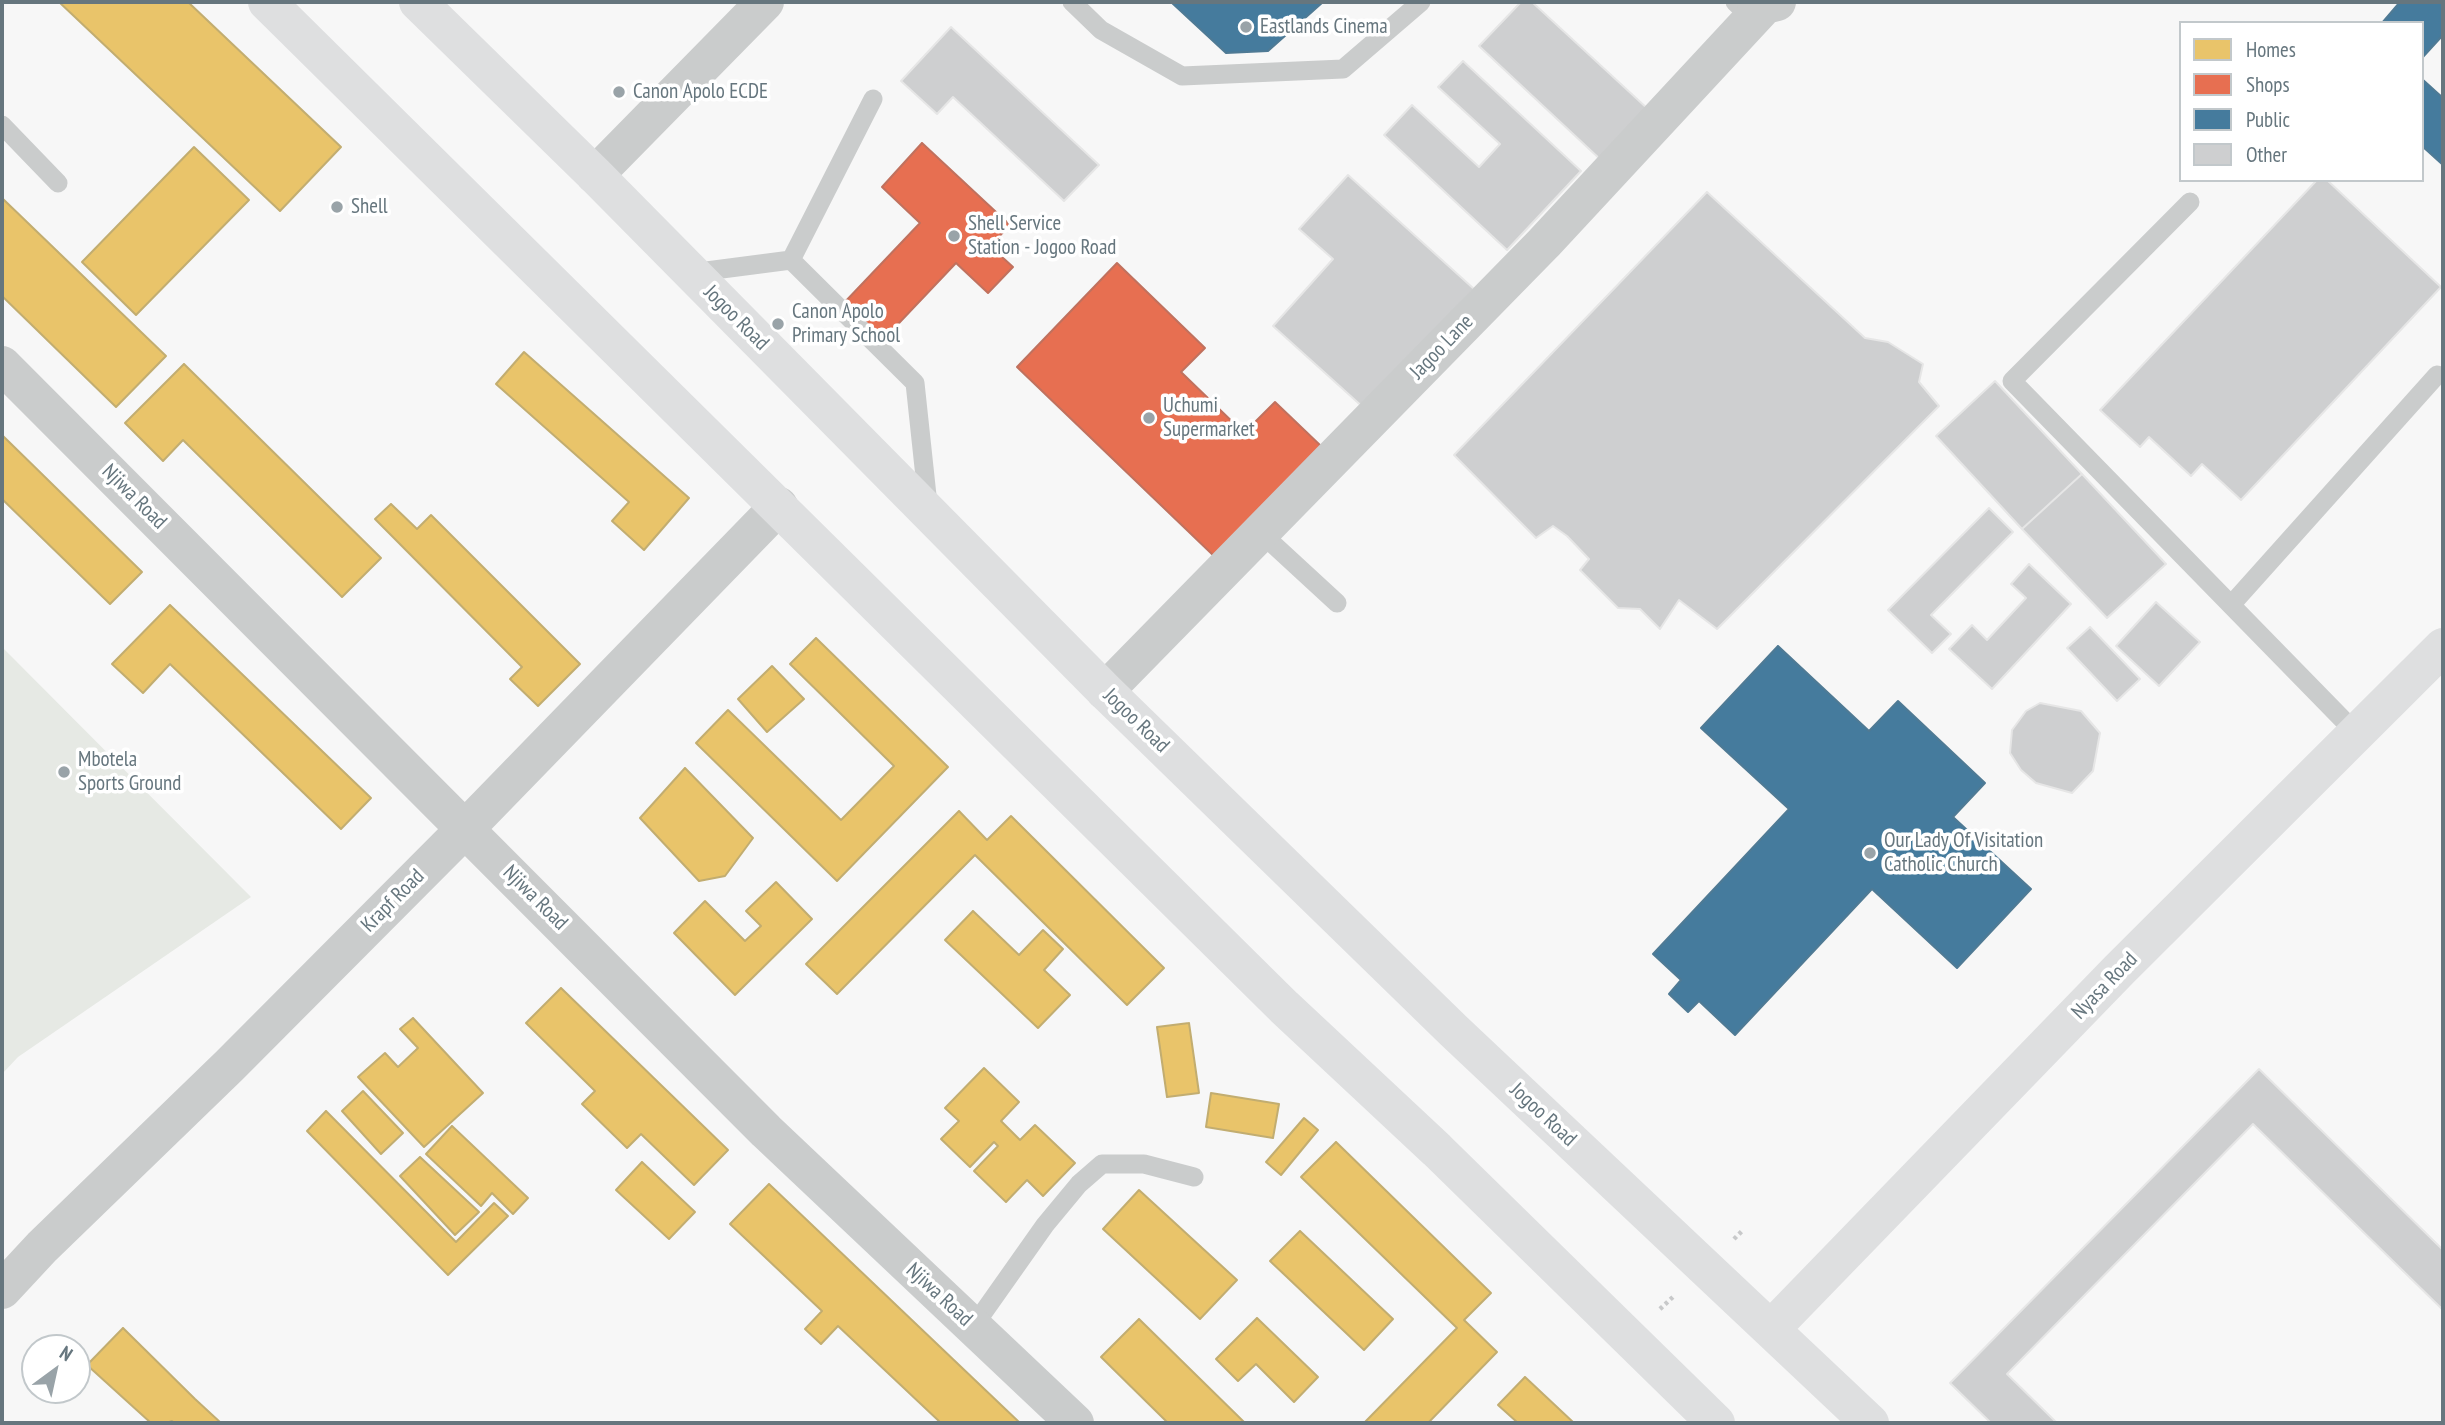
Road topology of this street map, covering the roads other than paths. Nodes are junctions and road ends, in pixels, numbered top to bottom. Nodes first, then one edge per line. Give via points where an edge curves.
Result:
1 (267, 2) edge
2 (418, 2) edge
3 (765, 2) edge
4 (1072, 2) edge
5 (1421, 2) edge
6 (1755, 7) edge
7 (873, 99) dead end
8 (2, 125) edge
9 (595, 175) junction
10 (58, 183) dead end
11 (2190, 202) dead end
12 (791, 260) junction
13 (691, 272) junction
14 (2, 365) edge
15 (2437, 375) dead end
16 (779, 506) junction
17 (929, 513) junction
18 (1261, 533) junction
19 (1337, 603) dead end
20 (2231, 605) junction
21 (2443, 647) edge
22 (1105, 691) junction
23 (2356, 733) junction
24 (466, 828) junction
25 (1194, 1178) dead end
26 (2, 1290) edge
27 (973, 1327) junction
28 (1771, 1329) junction
29 (1074, 1423) edge
30 (1716, 1423) edge
31 (1870, 1423) edge

1 - 16 main road
2 - 9 main road, Jogoo Road
3 - 9 street
4 - 5 lane via 1101,30 1182,76 1343,69
6 - 18 street, Jagoo Lane via 1544,243
7 - 12 lane
8 - 10 lane
9 - 13 main road, Jogoo Road
11 - 20 lane via 2012,381
12 - 13 lane
12 - 17 lane via 915,383
13 - 17 main road, Jogoo Road
14 - 24 street, Njiwa Road
15 - 20 lane
16 - 24 street, Krapf Road
16 - 30 main road via 1284,1007
17 - 22 main road, Jogoo Road
18 - 19 lane
18 - 22 street, Jagoo Lane
20 - 23 lane
21 - 23 main road, Nyasa Road
22 - 28 main road, Jogoo Road via 1464,1041
23 - 28 main road, Nyasa Road
24 - 26 street, Krapf Road
24 - 27 street, Njiwa Road via 766,1131
25 - 27 lane via 1144,1164 1102,1164 1045,1225
27 - 29 street, Njiwa Road
28 - 31 main road, Jogoo Road

